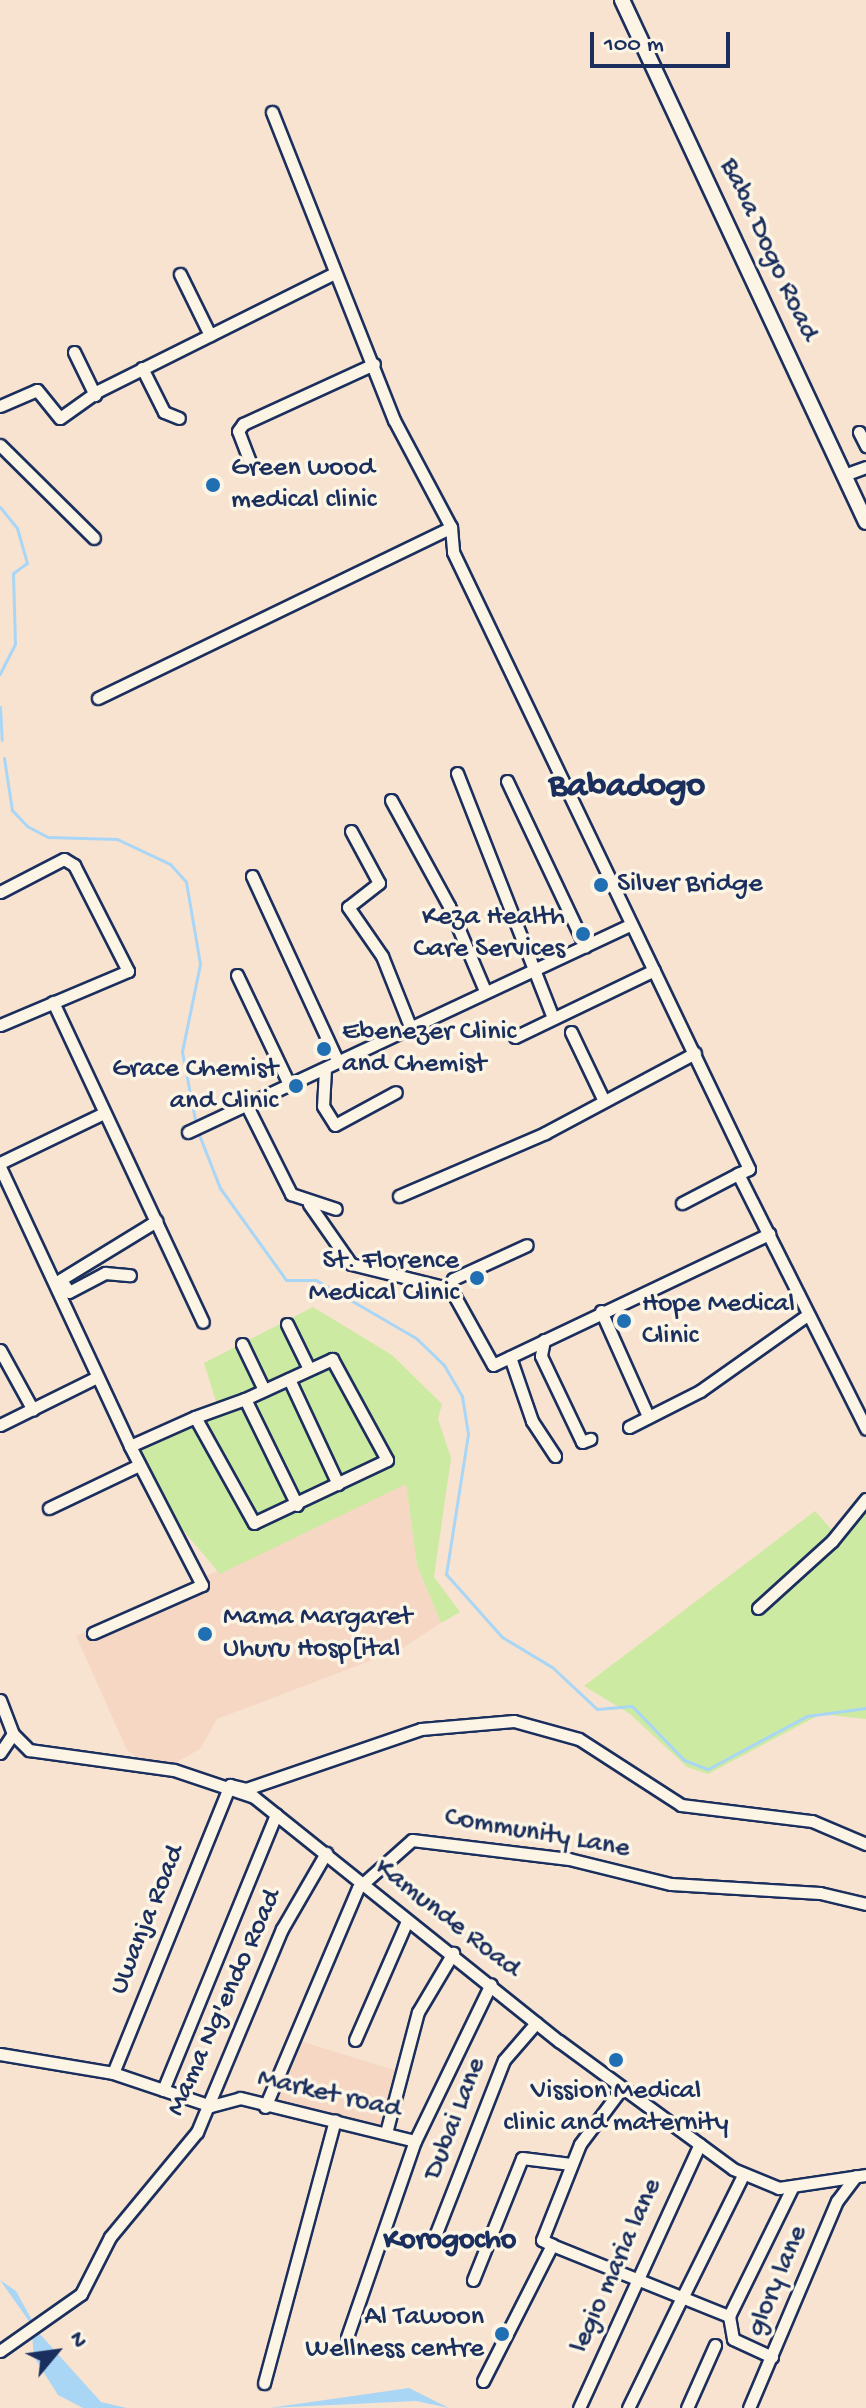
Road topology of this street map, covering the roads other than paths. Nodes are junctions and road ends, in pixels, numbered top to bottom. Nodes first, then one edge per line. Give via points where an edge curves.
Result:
1 (622, 0) edge
2 (272, 112) dead end
3 (180, 274) dead end
4 (333, 274) junction
5 (210, 335) junction
6 (74, 352) dead end
7 (374, 364) junction
8 (142, 368) junction
9 (95, 395) junction
10 (0, 406) edge
11 (179, 418) dead end
12 (859, 432) dead end
13 (0, 445) edge
14 (866, 446) edge
15 (250, 462) dead end
16 (866, 467) edge
17 (844, 475) junction
18 (866, 522) edge
19 (451, 527) junction
20 (94, 538) dead end
21 (98, 698) dead end
22 (457, 773) dead end
23 (507, 781) dead end
24 (391, 800) dead end
25 (351, 831) dead end
26 (252, 876) dead end
27 (0, 892) edge
28 (629, 925) junction
29 (585, 946) junction
30 (533, 970) junction
31 (654, 970) junction
32 (237, 975) dead end
33 (485, 991) junction
34 (53, 1002) junction
35 (553, 1018) junction
36 (0, 1025) edge
37 (411, 1029) junction
38 (571, 1032) dead end
39 (515, 1037) dead end
40 (695, 1053) junction
41 (338, 1062) junction
42 (325, 1069) junction
43 (290, 1086) junction
44 (396, 1092) dead end
45 (604, 1101) junction
46 (246, 1104) junction
47 (104, 1113) junction
48 (190, 1131) dead end
49 (0, 1167) edge
50 (738, 1174) junction
51 (399, 1196) dead end
52 (682, 1203) dead end
53 (309, 1204) dead end
54 (336, 1209) dead end
55 (156, 1221) junction
56 (769, 1234) junction
57 (527, 1245) dead end
58 (130, 1275) dead end
59 (58, 1281) junction
60 (448, 1289) junction
61 (601, 1311) junction
62 (806, 1316) junction
63 (203, 1322) dead end
64 (287, 1324) dead end
65 (544, 1340) junction
66 (242, 1344) dead end
67 (0, 1350) edge
68 (490, 1351) dead end
69 (510, 1357) junction
70 (309, 1369) junction
71 (97, 1377) junction
72 (289, 1379) junction
73 (264, 1390) junction
74 (245, 1399) junction
75 (33, 1410) junction
76 (647, 1414) junction
77 (195, 1417) junction
78 (0, 1425) edge
79 (629, 1427) dead end
80 (866, 1429) edge
81 (590, 1439) dead end
82 (130, 1446) junction
83 (555, 1456) dead end
84 (139, 1465) junction
85 (338, 1484) junction
86 (866, 1499) edge
87 (297, 1505) junction
88 (49, 1508) dead end
89 (758, 1608) dead end
90 (93, 1633) dead end
91 (0, 1700) edge
92 (13, 1734) junction
93 (0, 1753) edge
94 (230, 1785) junction
95 (276, 1814) junction
96 (866, 1844) edge
97 (326, 1853) junction
98 (361, 1883) junction
99 (866, 1904) edge
100 (407, 1921) junction
101 (453, 1953) junction
102 (491, 1984) junction
103 (536, 2023) junction
104 (355, 2040) dead end
105 (0, 2054) edge
106 (113, 2073) junction
107 (622, 2088) junction
108 (163, 2090) junction
109 (211, 2106) junction
110 (265, 2107) junction
111 (335, 2120) junction
112 (387, 2129) junction
113 (415, 2141) junction
114 (700, 2144) junction
115 (571, 2164) junction
116 (743, 2175) junction
117 (861, 2175) edge
118 (793, 2186) junction
119 (433, 2241) dead end
120 (552, 2245) junction
121 (639, 2279) junction
122 (473, 2280) dead end
123 (683, 2296) junction
124 (729, 2316) junction
125 (347, 2337) dead end
126 (715, 2345) dead end
127 (0, 2351) edge
128 (772, 2357) junction
129 (483, 2381) dead end
130 (264, 2383) dead end
131 (579, 2408) edge
132 (628, 2408) edge
133 (687, 2408) edge
134 (749, 2408) edge

1 - 17 street, Baba Dogo Road
2 - 4 street
3 - 5 street
4 - 5 street
4 - 7 street
5 - 8 street
6 - 9 street
7 - 15 street via 243,424 238,431
7 - 19 street
8 - 9 street
8 - 11 street via 164,412
9 - 10 street via 60,418 37,390
12 - 14 street
13 - 20 street
16 - 17 street
17 - 18 street, Baba Dogo Road
19 - 21 street
19 - 28 street via 453,552
22 - 30 street via 489,839 489,863
23 - 29 street
24 - 33 street via 449,906
25 - 37 street via 379,883 348,907 382,956
26 - 41 street
27 - 34 street via 64,859 74,865 128,971
28 - 29 street
28 - 31 street
29 - 30 street
30 - 33 street
30 - 35 street
31 - 35 street
31 - 40 street
32 - 43 street
33 - 37 street
34 - 36 street
34 - 47 street
35 - 39 street
37 - 41 street
38 - 45 street
40 - 45 street
40 - 50 street via 749,1169
41 - 42 street
42 - 43 street
42 - 44 street via 323,1106 335,1125
43 - 46 street
45 - 51 street
46 - 48 street
46 - 54 street via 291,1194
47 - 49 street
47 - 55 street
49 - 59 street
50 - 52 street
50 - 56 street
53 - 60 street via 351,1264
55 - 59 street
55 - 63 street
56 - 61 street
56 - 62 street
57 - 60 street via 453,1279
58 - 59 street via 105,1273 69,1292
59 - 71 street
60 - 68 street
60 - 69 street via 493,1365
61 - 65 street
61 - 76 street
62 - 76 street via 700,1391
62 - 80 street
64 - 70 street
65 - 69 street
65 - 81 street via 541,1356 582,1442
66 - 73 street
67 - 75 street
69 - 83 street via 532,1421
70 - 72 street
70 - 85 street via 337,1361 387,1460
71 - 75 street
71 - 82 street
72 - 73 street
72 - 85 street
73 - 74 street
74 - 77 street
74 - 87 street
75 - 78 street
76 - 79 street
77 - 82 street
77 - 87 street via 250,1520
82 - 84 street
84 - 88 street
84 - 90 street via 202,1585
85 - 87 street
86 - 89 street
91 - 92 street
92 - 93 street
92 - 94 street, Kamunde Road via 39,1752 131,1762
94 - 95 street, Kamunde Road
94 - 96 street via 253,1787 421,1729 514,1721 579,1739 650,1791 690,1809 726,1806 812,1821
94 - 106 street, Uwanja Road
95 - 97 street, Kamunde Road
95 - 108 street
97 - 98 street, Kamunde Road
97 - 109 street, Mama Ng'endo Road via 282,1929
98 - 99 street, Community Lane via 398,1847 426,1839 569,1859 671,1884 824,1894
98 - 100 street, Kamunde Road
98 - 110 street, Community Lane
100 - 101 street, Kamunde Road
100 - 104 street
101 - 102 street, Kamunde Road
101 - 112 street via 418,2012
102 - 103 street, Kamunde Road
102 - 113 street
103 - 107 street, Kamunde Road
103 - 119 street, Dubai Lane via 504,2060
105 - 106 street, Market road
106 - 108 street, Market road
107 - 114 street, Kamunde Road
107 - 115 street via 605,2102
108 - 109 street, Market road
109 - 110 street, Market road via 240,2098
109 - 127 street, Mama Ng'endo Road via 160,2182 110,2237 87,2287 52,2319
110 - 111 street, Market road
111 - 112 street, Market road
111 - 130 street
112 - 113 street, Market road
113 - 125 street
114 - 116 street, Kamunde Road
114 - 121 street, legio maria lane
115 - 120 street via 542,2240
115 - 122 street via 522,2158
116 - 118 street, Kamunde Road
116 - 123 street
117 - 118 street, Kamunde Road
117 - 128 street, glory lane via 837,2201
118 - 124 street
120 - 121 street
120 - 129 street
121 - 123 street
121 - 131 street, legio maria lane
123 - 124 street
123 - 132 street
124 - 128 street via 733,2339
126 - 133 street
128 - 134 street, glory lane

